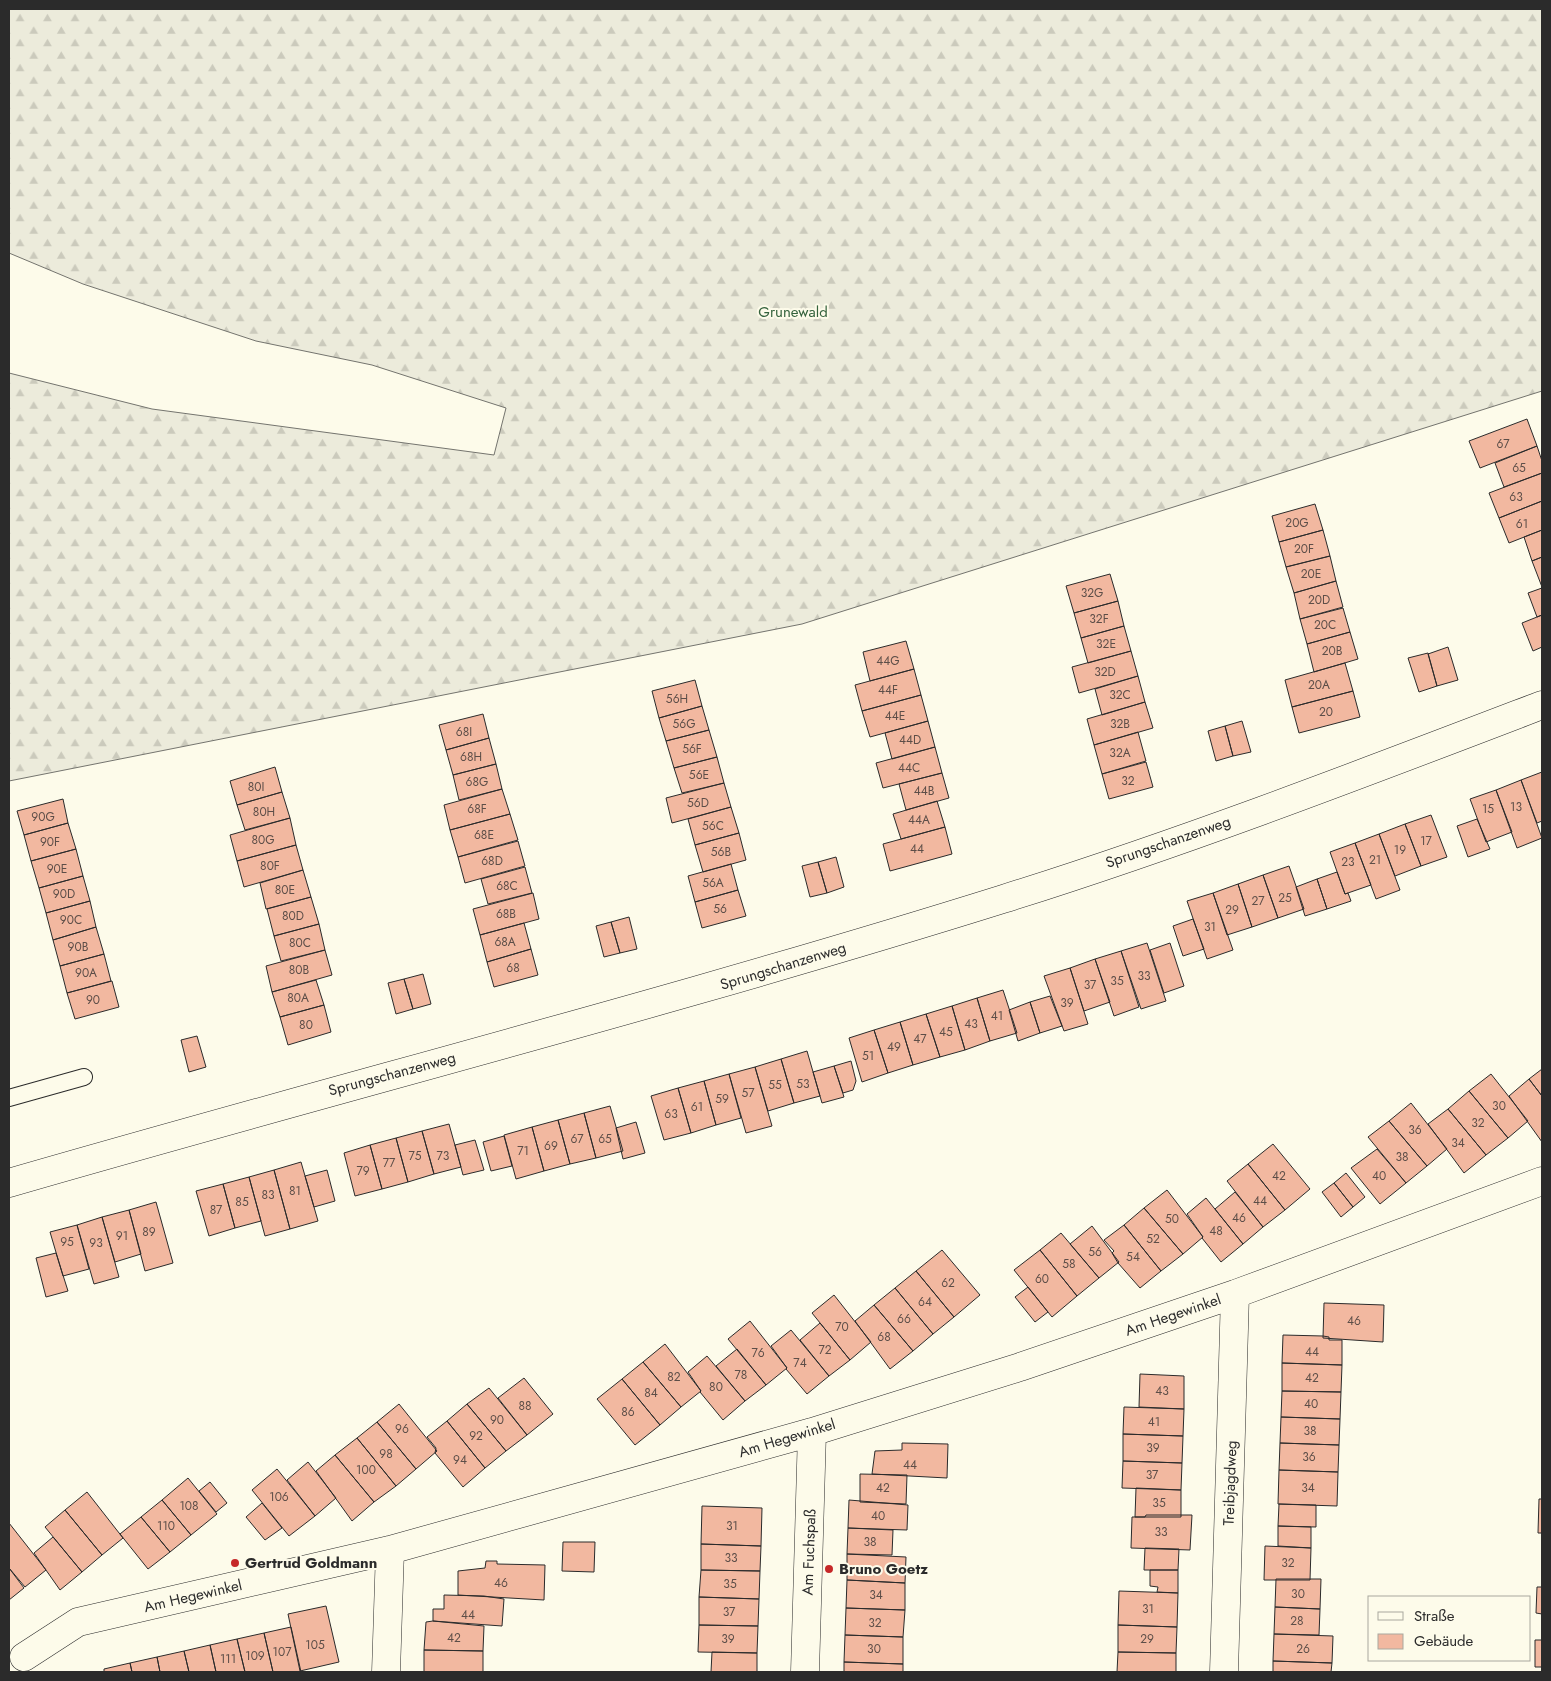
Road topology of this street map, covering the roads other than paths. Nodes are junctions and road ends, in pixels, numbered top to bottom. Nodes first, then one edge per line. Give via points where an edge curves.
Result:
1 (1542, 705) edge
2 (84, 1077) dead end
3 (9, 1098) edge
4 (1542, 1181) edge
5 (9, 1183) edge
6 (1235, 1294) junction
7 (812, 1432) junction
8 (390, 1550) junction
9 (24, 1657) dead end
10 (386, 1672) edge
11 (805, 1672) edge
12 (1224, 1672) edge

1 - 5 street, Sprungschanzenweg via 1310,794 1006,898 714,987
2 - 3 lane
4 - 6 street, Am Hegewinkel
6 - 7 street, Am Hegewinkel via 1020,1367
6 - 12 street, Treibjagdweg
7 - 8 street, Am Hegewinkel
7 - 11 street, Am Fuchspaß
8 - 9 street, Am Hegewinkel via 78,1622
8 - 10 street

